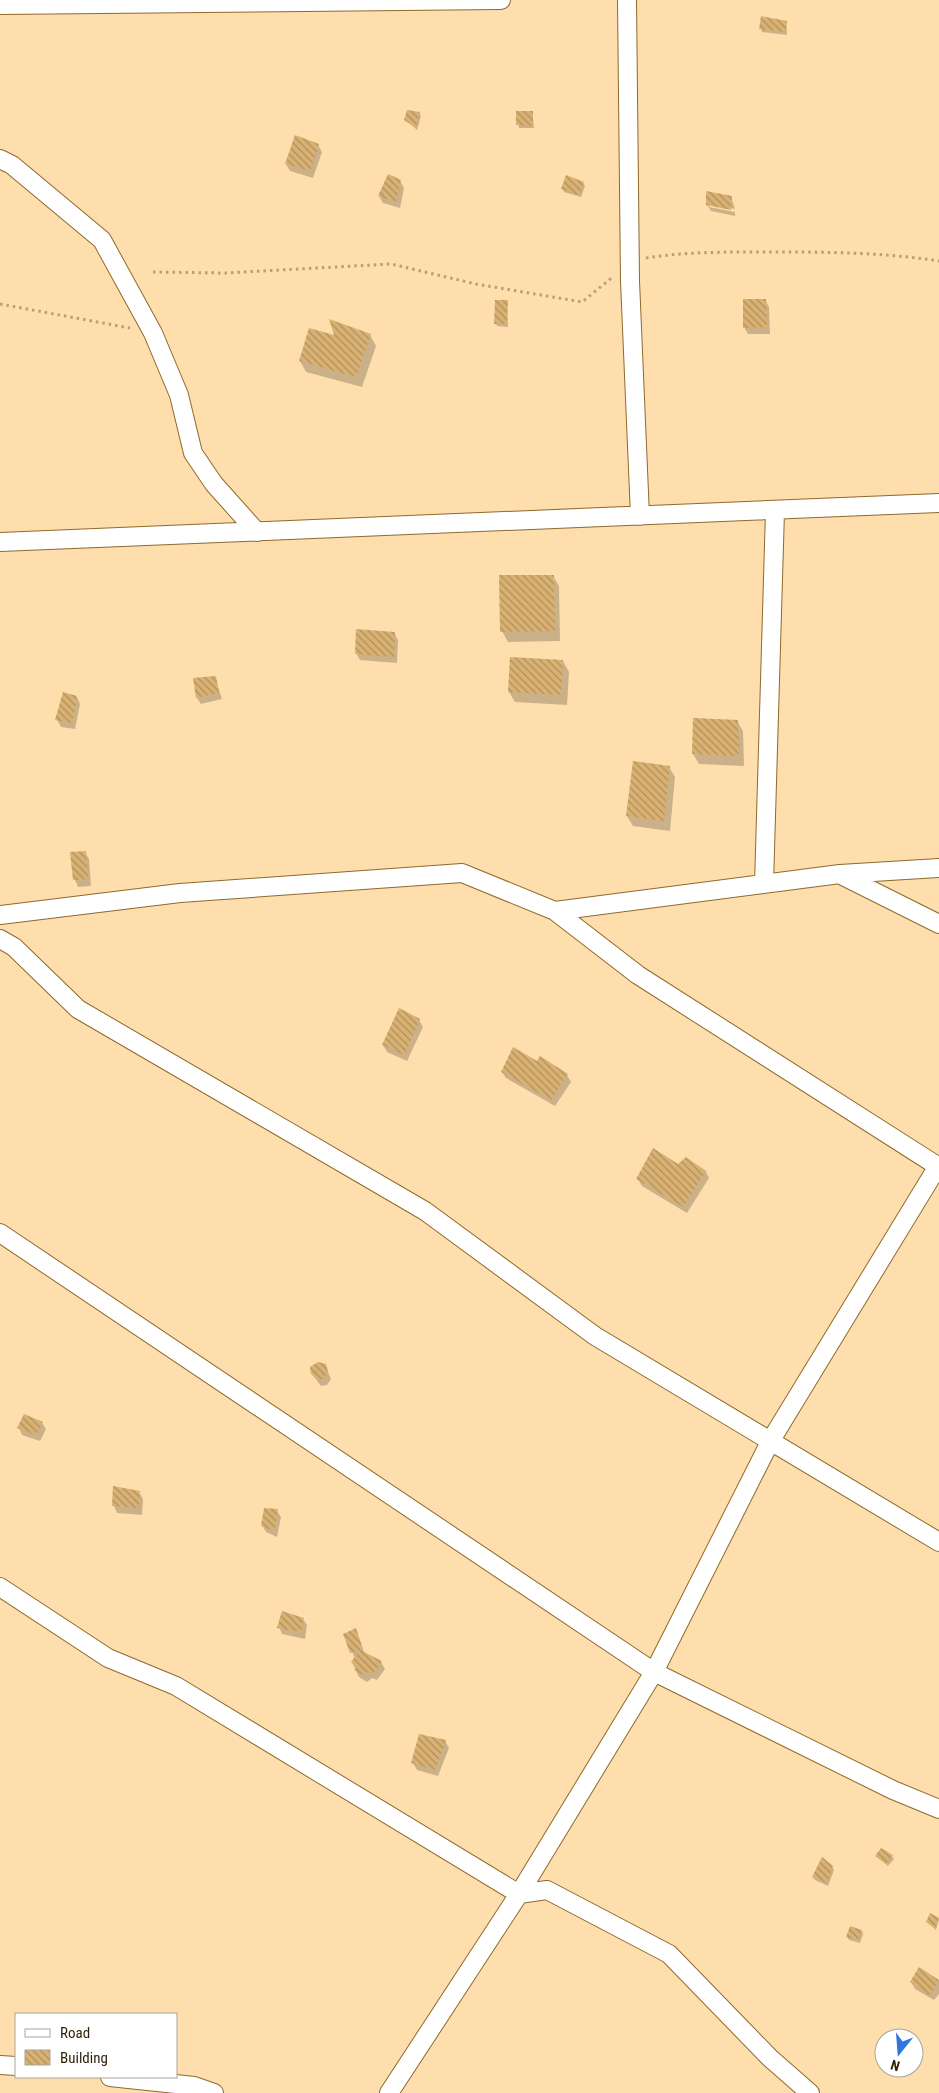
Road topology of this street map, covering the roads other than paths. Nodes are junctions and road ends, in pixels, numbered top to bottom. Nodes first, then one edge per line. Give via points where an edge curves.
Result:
1 (501, 0) edge
2 (627, 0) edge
3 (0, 5) edge
4 (0, 159) edge
5 (939, 503) edge
6 (775, 511) junction
7 (640, 516) junction
8 (257, 532) junction
9 (0, 542) edge
10 (939, 868) edge
11 (840, 874) junction
12 (764, 884) junction
13 (555, 911) junction
14 (0, 915) edge
15 (939, 924) edge
16 (0, 939) edge
17 (938, 1166) edge
18 (0, 1233) edge
19 (771, 1440) junction
20 (939, 1542) edge
21 (0, 1587) edge
22 (654, 1672) junction
23 (939, 1809) edge
24 (519, 1894) junction
25 (0, 2065) edge
26 (15, 2066) edge
27 (119, 2078) edge
28 (214, 2093) edge
29 (388, 2093) edge
30 (810, 2093) edge

1 - 3 street
2 - 7 street via 630,260
4 - 8 street via 12,165 102,240 153,332 179,395 193,453 214,484
5 - 6 street
6 - 7 street
6 - 12 street
7 - 8 street
8 - 9 street
10 - 11 street
11 - 12 street
11 - 15 street
12 - 13 street
13 - 14 street via 462,872 180,893
13 - 17 street via 638,975
16 - 19 street via 14,947 78,1008 424,1211 595,1336
17 - 19 street
18 - 22 street
19 - 20 street
19 - 22 street
21 - 24 street via 108,1658 176,1686
22 - 23 street via 893,1790
22 - 24 street
24 - 29 street
24 - 30 street via 547,1890 669,1954 770,2058
25 - 26 street
27 - 28 street via 194,2086

